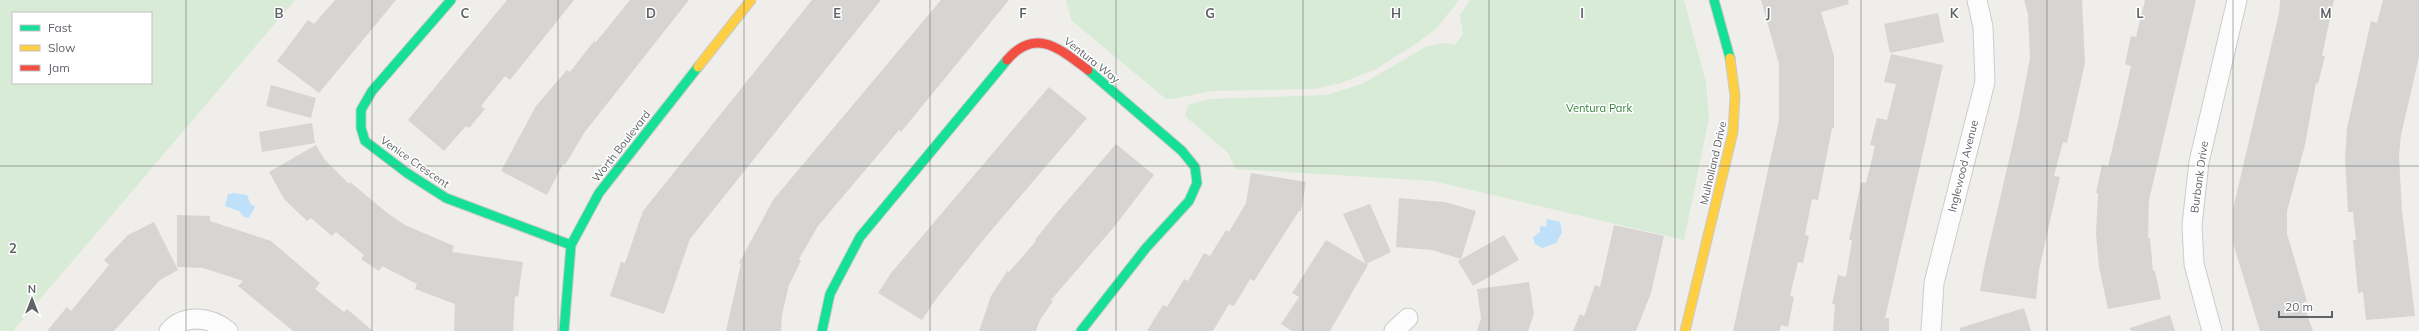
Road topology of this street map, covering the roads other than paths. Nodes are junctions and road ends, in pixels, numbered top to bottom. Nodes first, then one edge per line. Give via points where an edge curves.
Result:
1 (451, 0) edge
2 (751, 0) edge
3 (1714, 0) edge
4 (1977, 0) edge
5 (2237, 0) edge
6 (571, 245) junction
7 (1408, 318) dead end
8 (169, 331) edge
9 (228, 331) edge
10 (564, 331) edge
11 (822, 331) edge
12 (1081, 331) edge
13 (1394, 331) edge
14 (1685, 331) edge
15 (1931, 331) edge
16 (2212, 331) edge

1 - 6 street, Venice Crescent via 372,91 361,110 361,128 365,141 446,198
2 - 6 street, Worth Boulevard via 600,193
3 - 14 street, Mulholland Drive via 1734,72 1736,113
4 - 15 street, Inglewood Avenue via 1983,27 1984,82 1934,283
5 - 16 street, Burbank Drive via 2198,162 2192,225 2194,264
6 - 10 street, Worth Boulevard
7 - 13 street
8 - 9 street via 189,319 218,322
11 - 12 street, Ventura Way via 827,299 841,268 860,237 1010,56 1024,46 1042,44 1055,46 1092,73 1182,151 1195,167 1197,183 1189,201 1146,248

